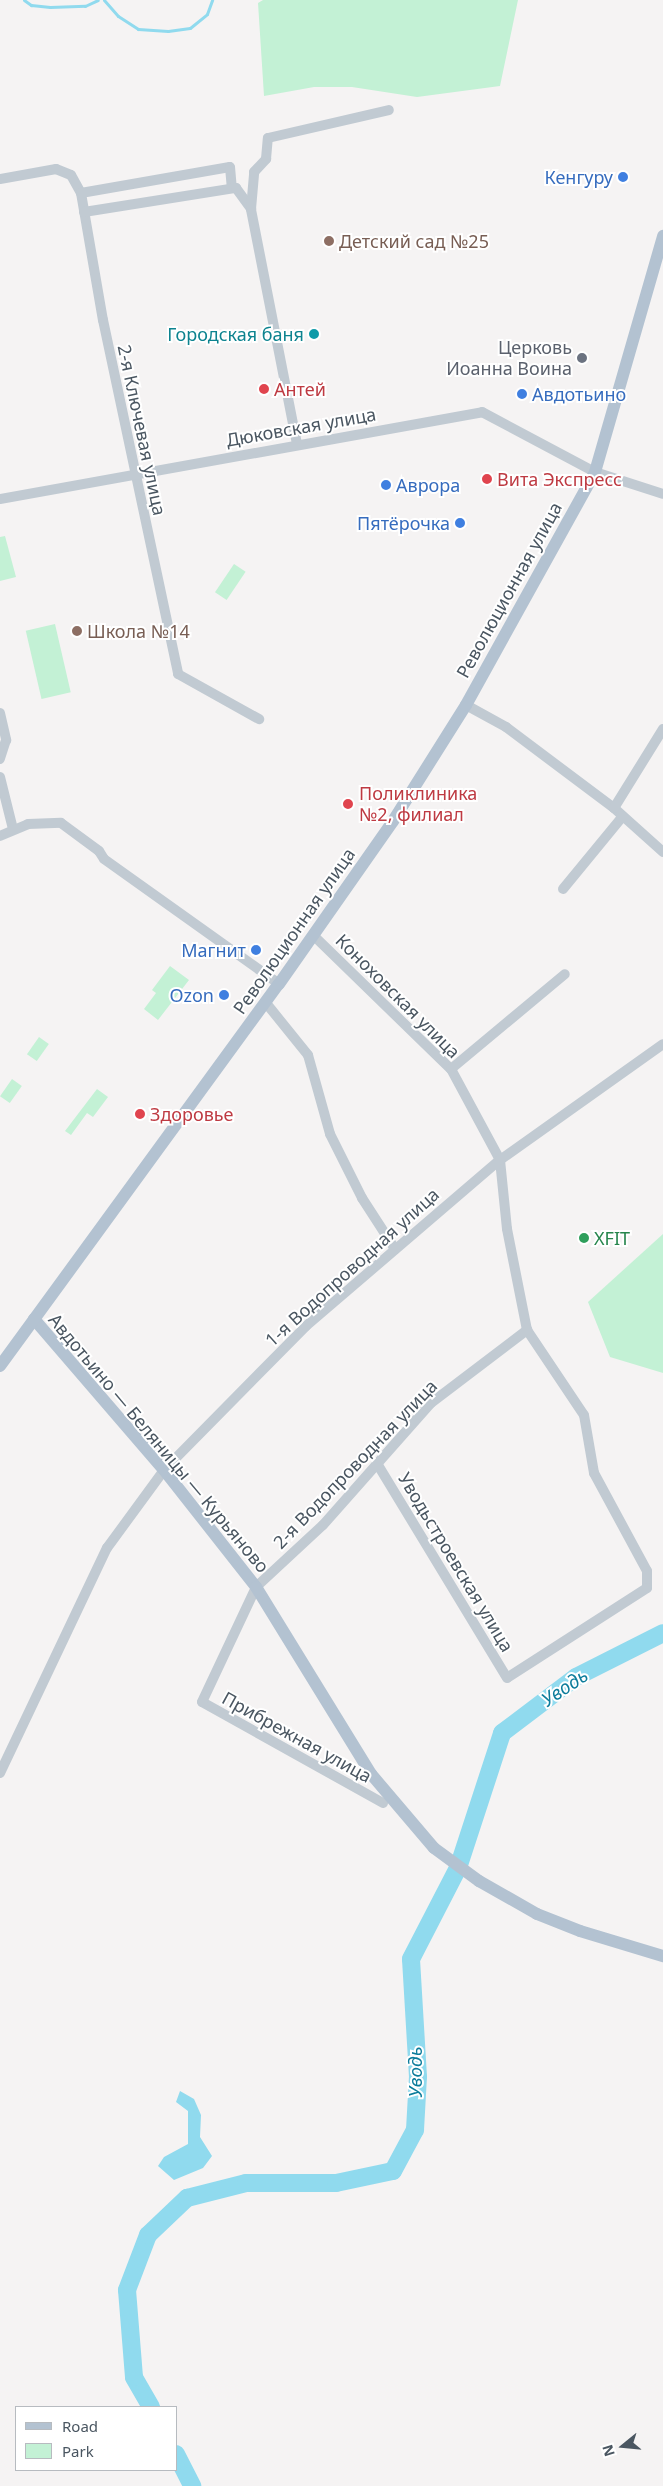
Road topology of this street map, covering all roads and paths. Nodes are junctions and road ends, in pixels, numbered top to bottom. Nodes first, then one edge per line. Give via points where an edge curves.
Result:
1 (389, 110) dead end
2 (0, 179) edge
3 (232, 188) junction
4 (81, 193) junction
5 (251, 209) junction
6 (84, 212) junction
7 (663, 236) edge
8 (297, 444) junction
9 (595, 472) junction
10 (135, 476) junction
11 (663, 494) edge
12 (0, 499) edge
13 (466, 705) junction
14 (0, 713) edge
15 (259, 719) dead end
16 (663, 729) edge
17 (0, 759) edge
18 (0, 777) edge
19 (614, 808) junction
20 (623, 816) junction
21 (13, 829) junction
22 (0, 836) edge
23 (663, 852) edge
24 (563, 888) dead end
25 (313, 935) junction
26 (565, 974) dead end
27 (279, 984) junction
28 (266, 1003) junction
29 (663, 1044) edge
30 (451, 1069) junction
31 (500, 1160) junction
32 (395, 1249) junction
33 (34, 1319) junction
34 (527, 1330) junction
35 (0, 1366) edge
36 (377, 1463) junction
37 (164, 1470) junction
38 (256, 1587) junction
39 (0, 1773) edge
40 (383, 1803) dead end
41 (663, 1956) edge

1 - 5 street via 268,138 266,159 254,172
2 - 4 street, 2-я Ключевая улица via 56,169 71,175
3 - 4 street via 230,167
3 - 5 street via 240,190
3 - 6 street
4 - 6 street, 2-я Ключевая улица
5 - 8 street
6 - 10 street, 2-я Ключевая улица via 102,320
7 - 9 main road, Революционная улица
8 - 9 street, Дюковская улица via 482,412
8 - 10 street, Дюковская улица
9 - 11 street, Дюковская улица
9 - 13 main road, Революционная улица
10 - 12 street, Дюковская улица
10 - 15 street, 2-я Ключевая улица via 178,674
13 - 19 street via 506,727
13 - 25 main road, Революционная улица via 393,821
14 - 17 street via 6,740
16 - 19 street
18 - 21 street
19 - 20 street
20 - 23 street
20 - 24 street
21 - 22 street
21 - 27 street via 28,824 61,823 100,851 104,859
25 - 27 main road, Революционная улица
25 - 30 street, Коноховская улица
26 - 30 street
27 - 28 main road, Революционная улица
28 - 32 street via 308,1055 330,1134 362,1198
28 - 33 main road, Революционная улица
29 - 31 street, 1-я Водопроводная улица
30 - 31 street, Коноховская улица
31 - 32 street, 1-я Водопроводная улица
31 - 34 street via 507,1229
32 - 37 street, 1-я Водопроводная улица via 306,1326
33 - 35 main road, Революционная улица
33 - 37 main road, Авдотьино — Беляницы — Курьяново
34 - 36 street, 2-я Водопроводная улица via 431,1402
34 - 36 street, Уводьстроевская улица via 584,1415 594,1473 647,1571 647,1588 507,1678
36 - 38 street, 2-я Водопроводная улица via 323,1525
37 - 38 main road, Авдотьино — Беляницы — Курьяново
37 - 39 street, 1-я Водопроводная улица via 107,1548
38 - 40 street, Прибрежная улица via 202,1702
38 - 41 main road, Авдотьино — Беляницы — Курьяново via 345,1736 409,1822 434,1848 505,1896 580,1931

